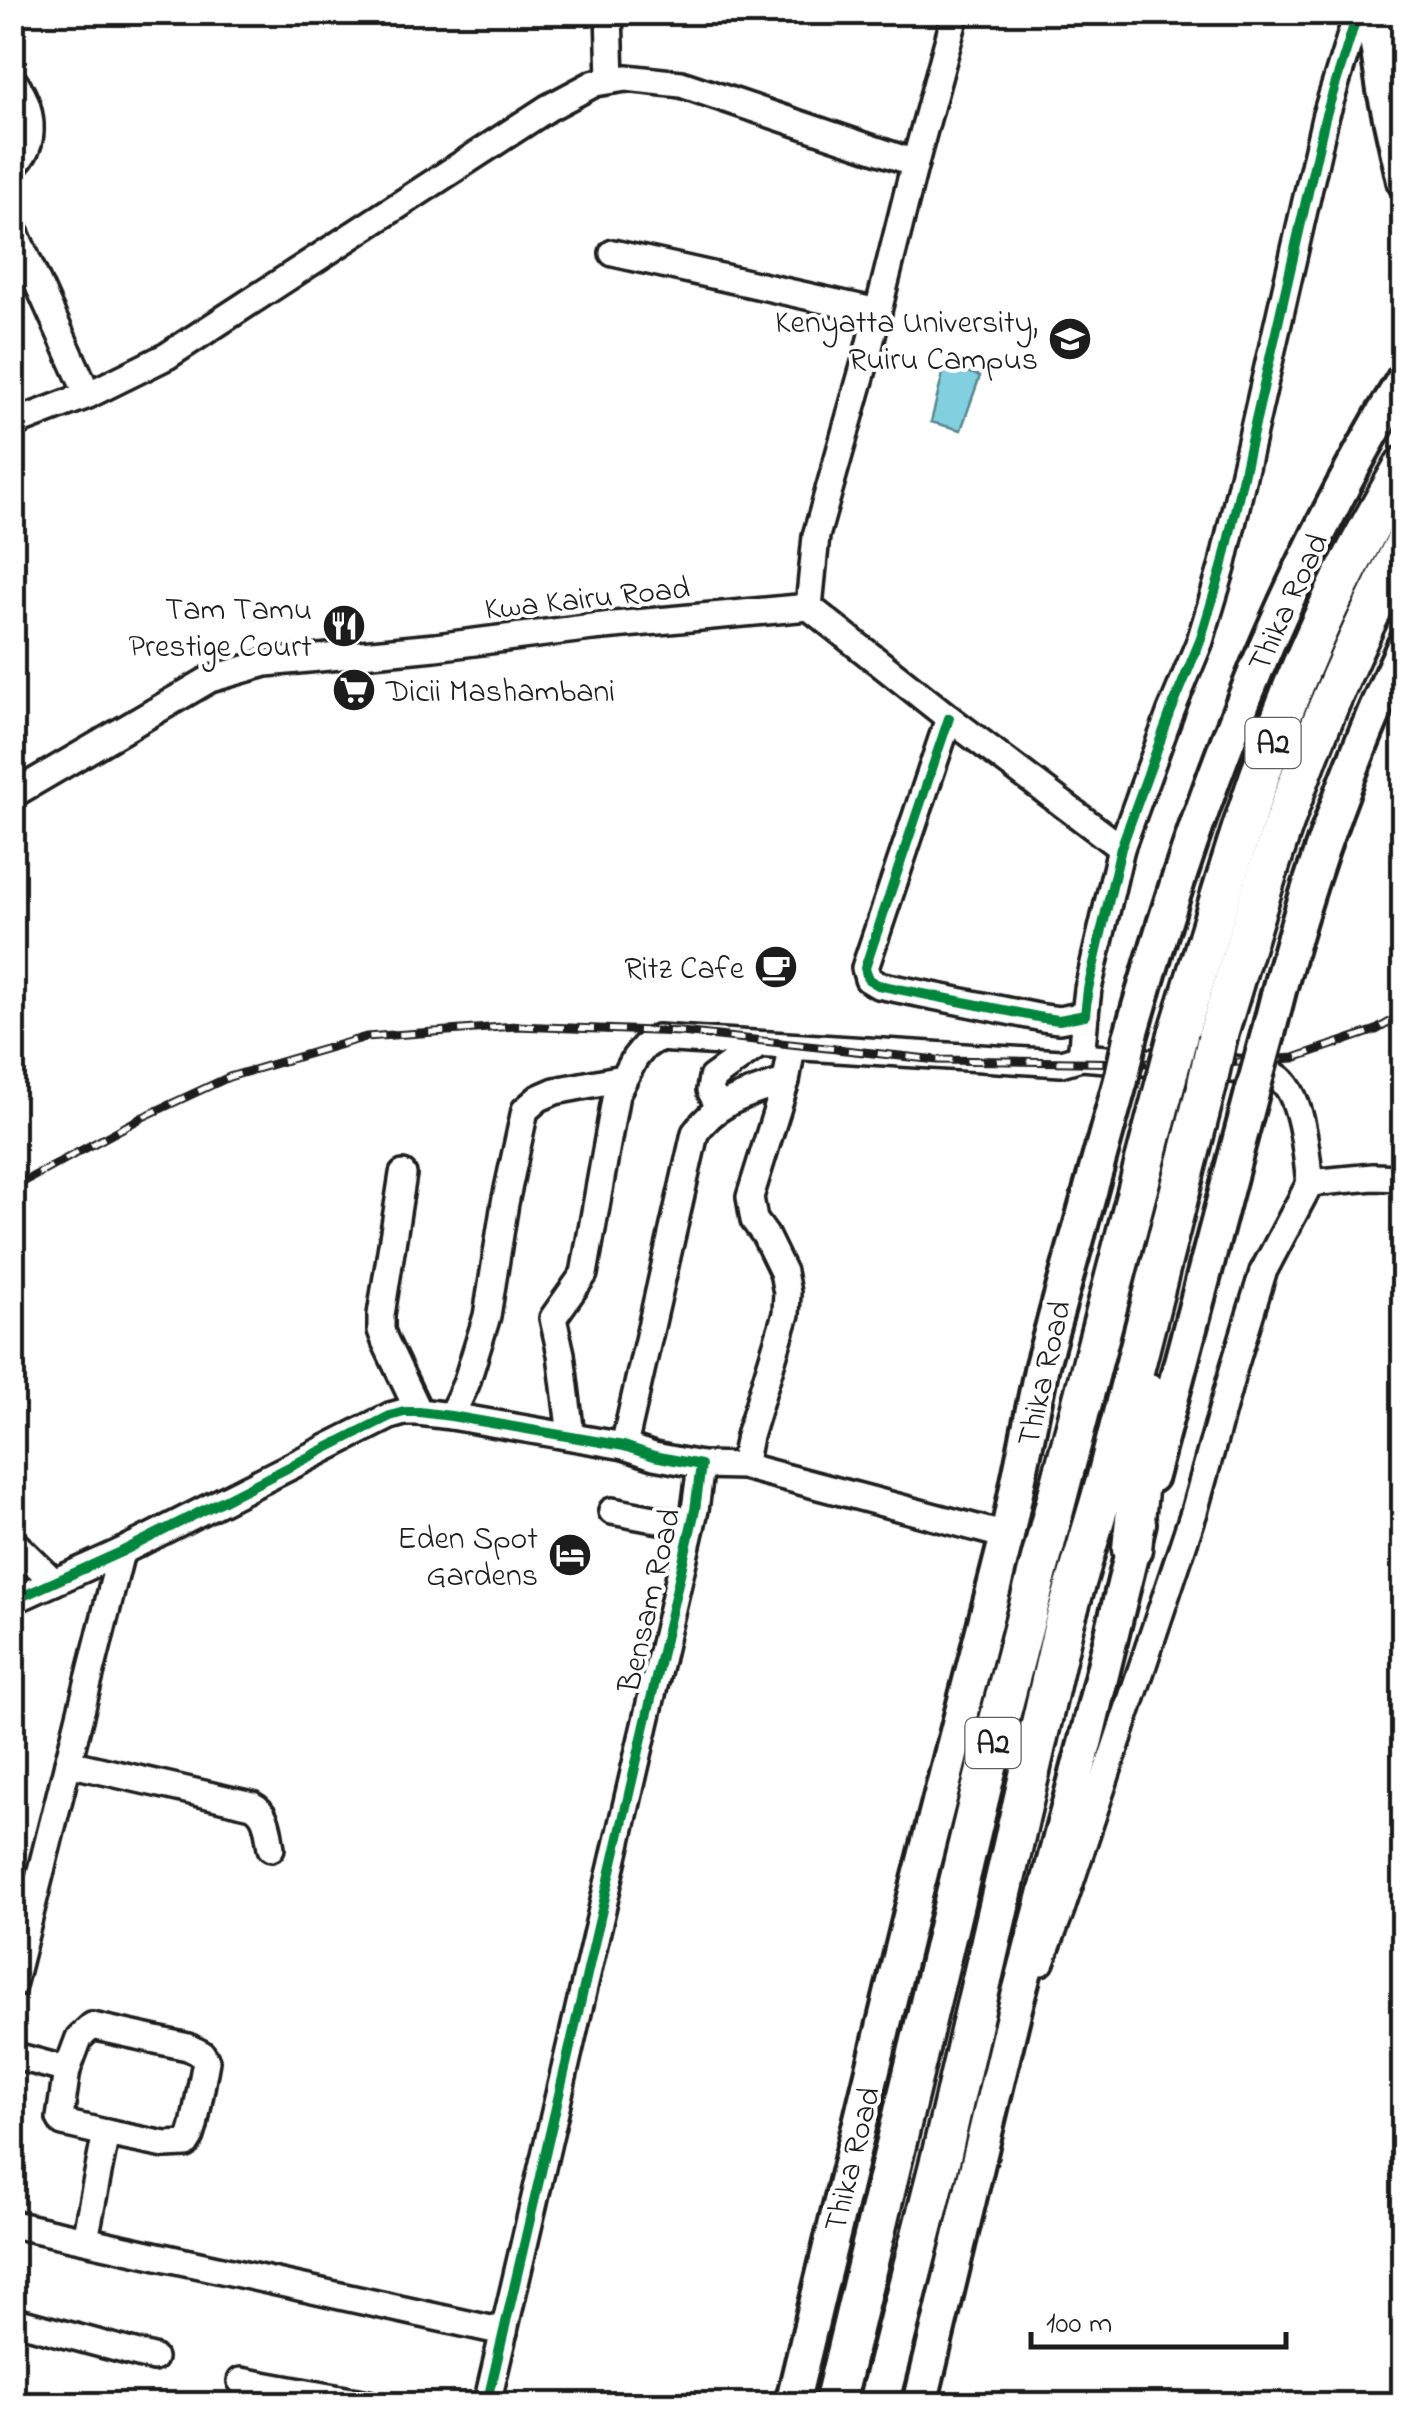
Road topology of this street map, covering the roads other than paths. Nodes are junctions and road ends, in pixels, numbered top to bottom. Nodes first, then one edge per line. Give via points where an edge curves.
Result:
1 (609, 12) edge
2 (956, 12) edge
3 (1358, 12) edge
4 (1372, 12) edge
5 (12, 79) edge
6 (612, 80) junction
7 (1399, 145) edge
8 (915, 163) junction
9 (12, 167) edge
10 (1404, 181) edge
11 (12, 226) edge
12 (613, 253) dead end
13 (878, 312) junction
14 (1402, 378) edge
15 (88, 395) junction
16 (12, 424) edge
17 (1404, 466) edge
18 (1404, 545) edge
19 (808, 608) junction
20 (1404, 646) edge
21 (948, 718) junction
22 (12, 795) edge
23 (1121, 848) junction
24 (1085, 1015) junction
25 (758, 1045) junction
26 (792, 1048) junction
27 (1080, 1057) junction
28 (623, 1078) junction
29 (786, 1081) junction
30 (718, 1106) junction
31 (403, 1174) dead end
32 (1404, 1178) edge
33 (1310, 1183) junction
34 (1161, 1271) junction
35 (420, 1412) junction
36 (451, 1416) junction
37 (570, 1436) junction
38 (624, 1446) junction
39 (701, 1465) junction
40 (743, 1466) junction
41 (612, 1511) dead end
42 (692, 1526) junction
43 (1007, 1536) junction
44 (12, 1540) edge
45 (1132, 1549) junction
46 (120, 1552) junction
47 (54, 1582) junction
48 (12, 1601) edge
49 (68, 1763) junction
50 (271, 1848) dead end
51 (12, 1986) edge
52 (1015, 2008) junction
53 (12, 2055) edge
54 (67, 2070) junction
55 (106, 2132) junction
56 (12, 2224) edge
57 (84, 2239) junction
58 (12, 2320) edge
59 (504, 2332) junction
60 (154, 2358) dead end
61 (242, 2381) dead end
62 (368, 2404) edge
63 (487, 2404) edge
64 (792, 2404) edge
65 (834, 2404) edge
66 (878, 2404) edge
67 (920, 2404) edge

1 - 6 street
2 - 8 street
3 - 23 street via 1325,118 1222,568
4 - 7 main road
5 - 9 street via 29,105 29,146
6 - 8 street via 680,84
6 - 15 street via 548,108 168,356
7 - 10 main road
8 - 13 street
11 - 15 street
12 - 13 street
13 - 19 street via 816,536
14 - 43 main road, Thika Road, bridge via 1288,594 1216,764 1130,1038 1042,1364
15 - 16 street
17 - 65 highway, Thika Road / A2, bridge via 1308,651 1178,1035 984,1778
18 - 34 highway, A2, bridge via 1308,755 1263,887 1217,1038
19 - 21 street
19 - 22 street, Kwa Kairu Road via 266,663 210,679
20 - 45 main road, bridge via 1322,848 1284,968
21 - 23 street
21 - 24 street via 865,968 868,979 1044,1018
23 - 24 street
24 - 27 street
25 - 26 street
25 - 28 street via 657,1038
25 - 30 street via 712,1078
26 - 27 street via 1061,1063
26 - 29 street
27 - 33 street via 1273,1074 1296,1107
28 - 36 street via 555,1091 525,1110 487,1316
28 - 37 street via 584,1274 553,1316
29 - 30 street
29 - 40 street via 750,1197 754,1220 783,1272 786,1314
30 - 38 street via 695,1133
31 - 35 street via 382,1330
32 - 33 street
33 - 52 street via 1263,1272 1194,1512 1082,1848 1036,1972
34 - 45 highway
34 - 66 highway, A2 via 1064,1624
35 - 36 street, Bensam Road
35 - 46 street, Bensam Road via 390,1416
36 - 37 street, Bensam Road
37 - 38 street, Bensam Road
38 - 39 street, Bensam Road
39 - 40 street
39 - 42 street, Bensam Road
40 - 43 street
41 - 42 street
42 - 59 street, Bensam Road
43 - 64 main road, Thika Road
44 - 47 street
45 - 52 main road
46 - 47 street, Bensam Road
46 - 49 street
47 - 48 street, Bensam Road
49 - 50 street via 252,1804 266,1821
49 - 51 street
52 - 67 main road
53 - 54 street
54 - 55 street via 60,2118
54 - 55 street via 79,2038 92,2026 202,2054 206,2061 186,2144
55 - 57 street
56 - 57 street
57 - 59 street
58 - 60 street
59 - 63 street, Bensam Road
61 - 62 street

